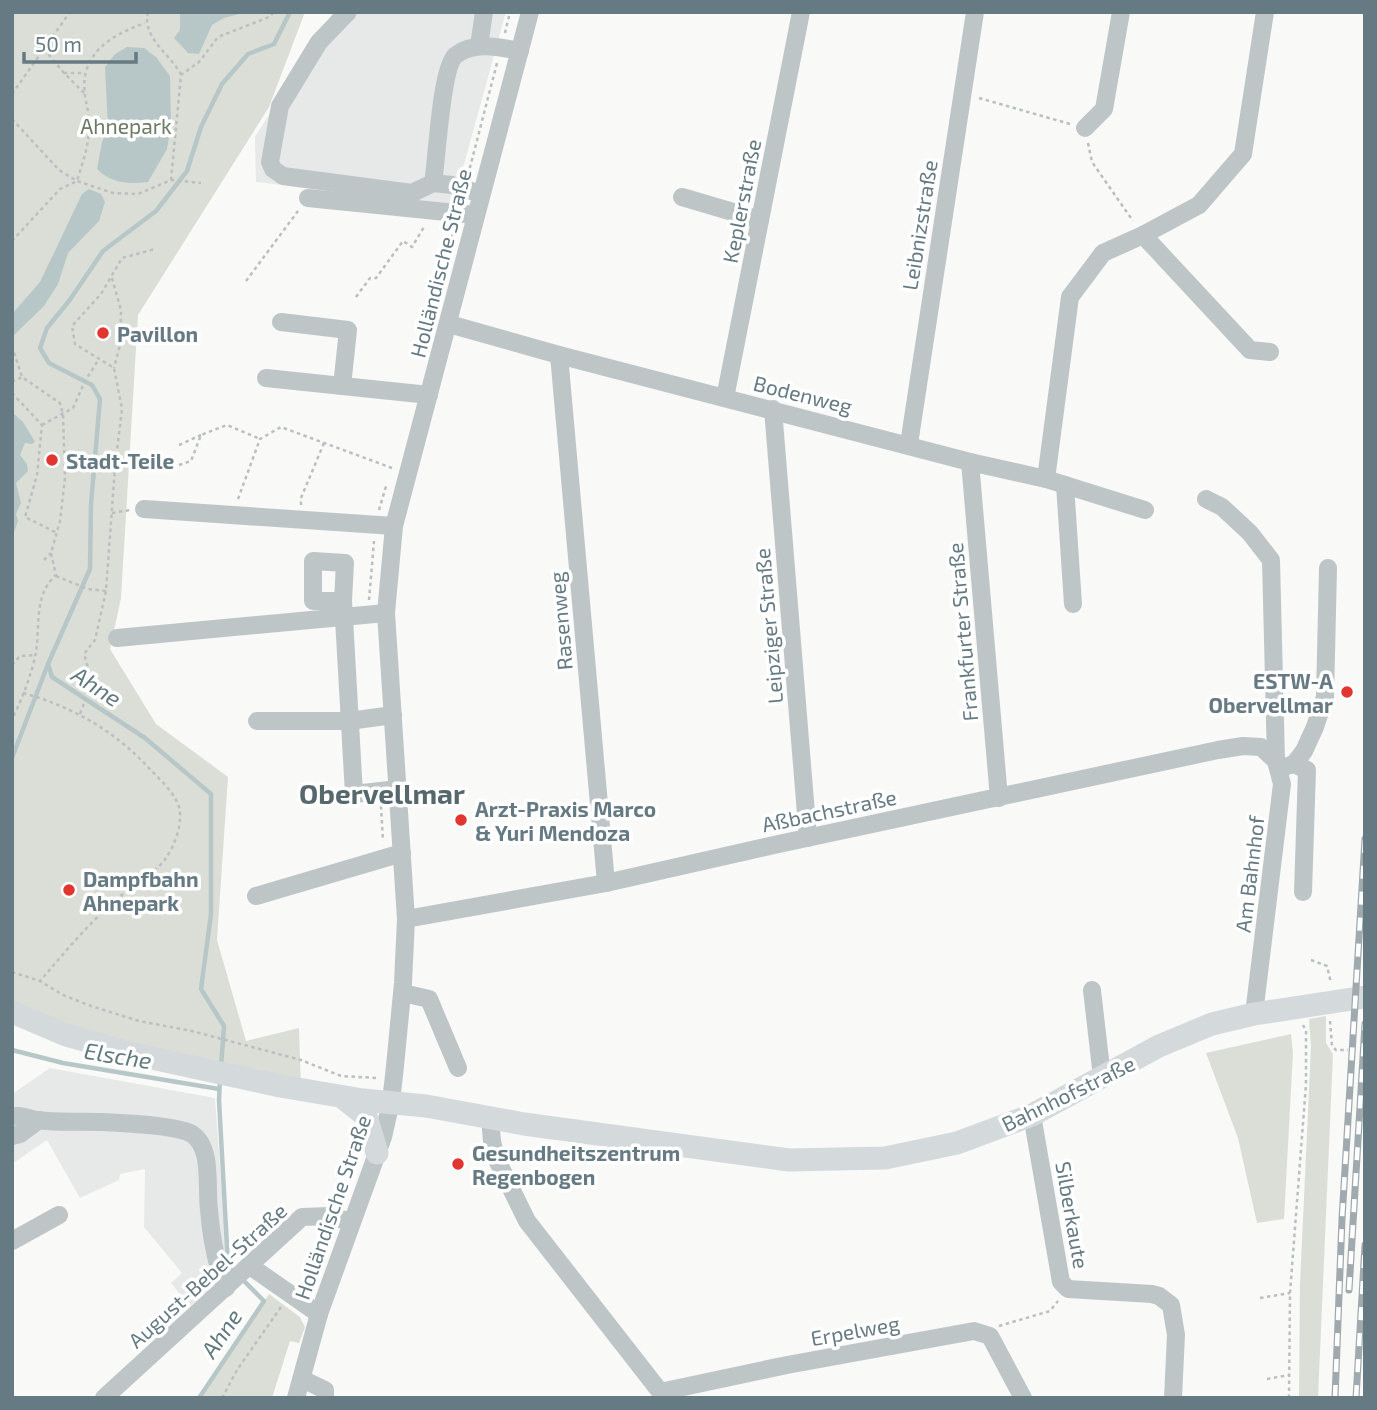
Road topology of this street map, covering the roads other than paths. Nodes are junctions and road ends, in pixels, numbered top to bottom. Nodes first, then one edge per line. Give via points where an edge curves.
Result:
1 (348, 12) edge
2 (484, 12) edge
3 (530, 12) edge
4 (801, 12) edge
5 (975, 12) edge
6 (1121, 12) edge
7 (1265, 12) edge
8 (479, 46) junction
9 (520, 51) junction
10 (1085, 128) road end
11 (433, 183) junction
12 (481, 194) junction
13 (682, 197) dead end
14 (308, 198) road end
15 (476, 215) junction
16 (760, 219) junction
17 (1143, 235) junction
18 (281, 322) dead end
19 (449, 324) junction
20 (1270, 352) dead end
21 (559, 355) junction
22 (266, 378) dead end
23 (342, 386) junction
24 (429, 395) junction
25 (725, 398) junction
26 (773, 409) junction
27 (909, 444) junction
28 (970, 462) junction
29 (1046, 479) junction
30 (1065, 485) junction
31 (1206, 499) dead end
32 (138, 509) road end
33 (1145, 510) dead end
34 (394, 526) junction
35 (1328, 568) dead end
36 (1073, 604) dead end
37 (343, 609) junction
38 (386, 613) junction
39 (110, 638) road end
40 (393, 715) junction
41 (349, 720) junction
42 (257, 721) dead end
43 (1282, 765) junction
44 (398, 789) junction
45 (999, 798) junction
46 (808, 838) junction
47 (402, 853) junction
48 (606, 883) junction
49 (1303, 892) dead end
50 (256, 896) dead end
51 (406, 919) junction
52 (1092, 990) dead end
53 (402, 993) junction
54 (1365, 997) edge
55 (12, 1012) edge
56 (1254, 1014) junction
57 (458, 1068) dead end
58 (1102, 1077) junction
59 (393, 1091) junction
60 (342, 1097) junction
61 (1032, 1115) junction
62 (12, 1118) edge
63 (490, 1118) junction
64 (39, 1120) junction
65 (12, 1136) edge
66 (377, 1153) junction
67 (59, 1215) dead end
68 (351, 1222) junction
69 (12, 1241) edge
70 (238, 1277) junction
71 (319, 1314) junction
72 (302, 1379) junction
73 (330, 1395) edge
74 (663, 1395) edge
75 (104, 1398) edge
76 (296, 1398) edge
77 (1023, 1398) edge
78 (1173, 1398) edge

1 - 11 street via 318,41 280,106 270,162 273,169 283,176 412,193
2 - 8 street
3 - 9 street, Holländische Straße
4 - 16 street, Keplerstraße
5 - 27 street, Leibnizstraße
6 - 10 street via 1104,109
7 - 17 street via 1243,154 1199,205
8 - 9 street
8 - 11 street via 452,59
9 - 12 street, Holländische Straße
11 - 12 street
12 - 15 street, Holländische Straße
13 - 16 street
14 - 15 street
15 - 19 street, Holländische Straße
16 - 25 street, Keplerstraße
17 - 20 street via 1250,350
17 - 29 street via 1104,253 1070,297
18 - 23 street via 348,330
19 - 21 street, Bodenweg
19 - 24 street, Holländische Straße
21 - 25 street, Bodenweg
21 - 48 street, Rasenweg
22 - 23 street
23 - 24 street
24 - 34 street, Holländische Straße
25 - 26 street, Bodenweg
26 - 27 street, Bodenweg
26 - 46 street, Leipziger Straße
27 - 28 street, Bodenweg
28 - 29 street, Bodenweg
28 - 45 street, Frankfurter Straße
29 - 30 street, Bodenweg
30 - 33 street, Bodenweg
30 - 36 street
31 - 43 street, Am Bahnhof via 1250,533 1271,560
32 - 34 street
34 - 38 street, Holländische Straße
35 - 43 street via 1325,697 1309,739
37 - 38 street
37 - 39 street
37 - 41 street
38 - 40 street, Holländische Straße
40 - 41 street
40 - 44 street, Holländische Straße
41 - 42 street
41 - 44 street via 354,794
43 - 45 street, Aßbachstraße via 1261,747 1243,746
43 - 49 street via 1307,770
43 - 56 street, Am Bahnhof
44 - 47 street, Holländische Straße
45 - 46 street, Aßbachstraße
46 - 48 street, Aßbachstraße
47 - 50 street
47 - 51 street, Holländische Straße
48 - 51 street, Aßbachstraße
51 - 53 street, Holländische Straße
52 - 58 street
53 - 57 street via 429,999
53 - 59 street, Holländische Straße
54 - 56 main road, Bahnhofstraße via 1306,1014
55 - 60 main road, Bahnhofstraße via 66,1035 129,1053
56 - 58 main road, Bahnhofstraße via 1202,1028
58 - 61 main road, Bahnhofstraße
59 - 60 main road, Bahnhofstraße
59 - 63 main road, Bahnhofstraße
59 - 66 street, Holländische Straße
60 - 66 main road via 366,1116
61 - 63 main road, Bahnhofstraße via 957,1143 885,1158 789,1160
61 - 78 street, Silberkaute via 1062,1282 1068,1289 1152,1294 1171,1305 1176,1335
62 - 64 street
63 - 74 street via 496,1158 527,1221
64 - 65 street
64 - 70 street via 146,1126 194,1135 206,1166 220,1275
66 - 68 street, Holländische Straße
67 - 69 street
68 - 70 street, August-Bebel-Straße via 330,1216 302,1217
68 - 71 street, Holländische Straße
70 - 71 street via 289,1293
70 - 75 street, August-Bebel-Straße
71 - 72 street, Holländische Straße
72 - 73 street
72 - 76 street, Holländische Straße
74 - 77 street, Erpelweg via 787,1365 974,1332 990,1336

